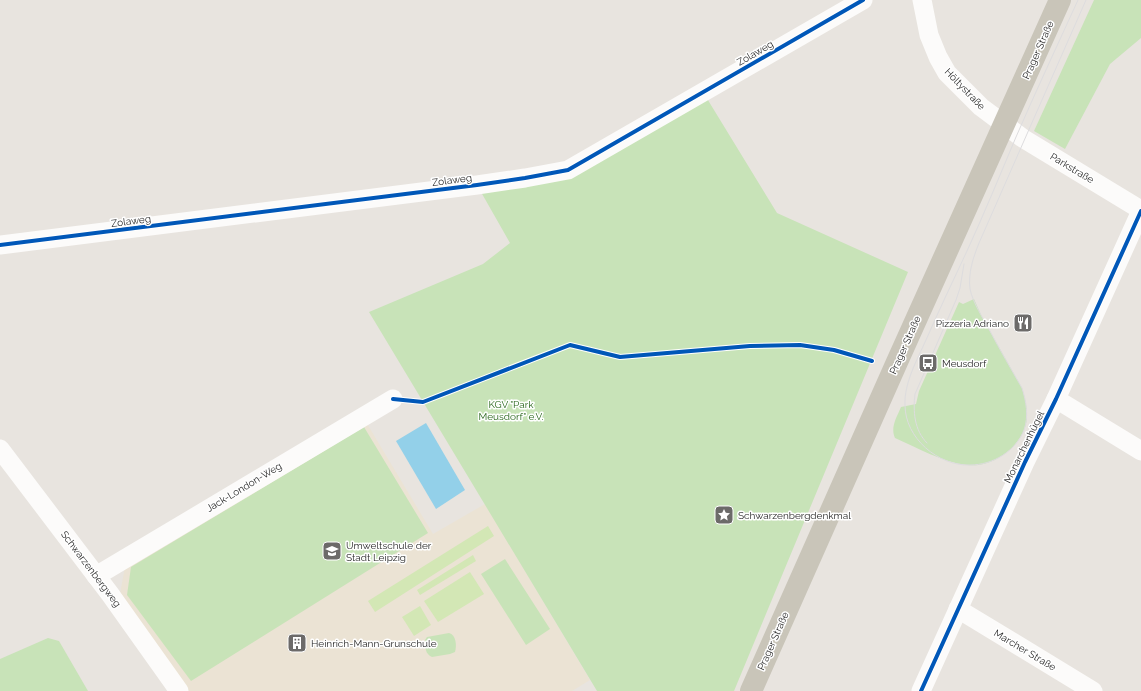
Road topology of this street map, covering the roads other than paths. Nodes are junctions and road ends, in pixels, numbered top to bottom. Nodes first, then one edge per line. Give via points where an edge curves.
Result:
1 (864, 0) edge
2 (922, 0) edge
3 (1060, 0) edge
4 (1005, 125) junction
5 (1141, 210) edge
6 (0, 245) edge
7 (393, 399) dead end
8 (1056, 399) junction
9 (0, 449) edge
10 (1141, 451) edge
11 (96, 576) junction
12 (958, 609) junction
13 (179, 691) edge
14 (751, 691) edge
15 (921, 691) edge
16 (1093, 691) edge

1 - 6 street, Zolaweg via 568,170 477,185
2 - 4 street, Höltystraße via 929,35 938,57 948,72 981,107
3 - 4 main road, Prager Straße
4 - 5 street, Parkstraße
4 - 14 main road, Prager Straße
5 - 8 street, Monarchenhügel
7 - 11 street, Jack-London-Weg
8 - 10 street
8 - 12 street, Monarchenhügel
9 - 11 street, Schwarzenbergweg
11 - 13 street, Schwarzenbergweg
12 - 15 street, Monarchenhügel
12 - 16 street, Marcher Straße

